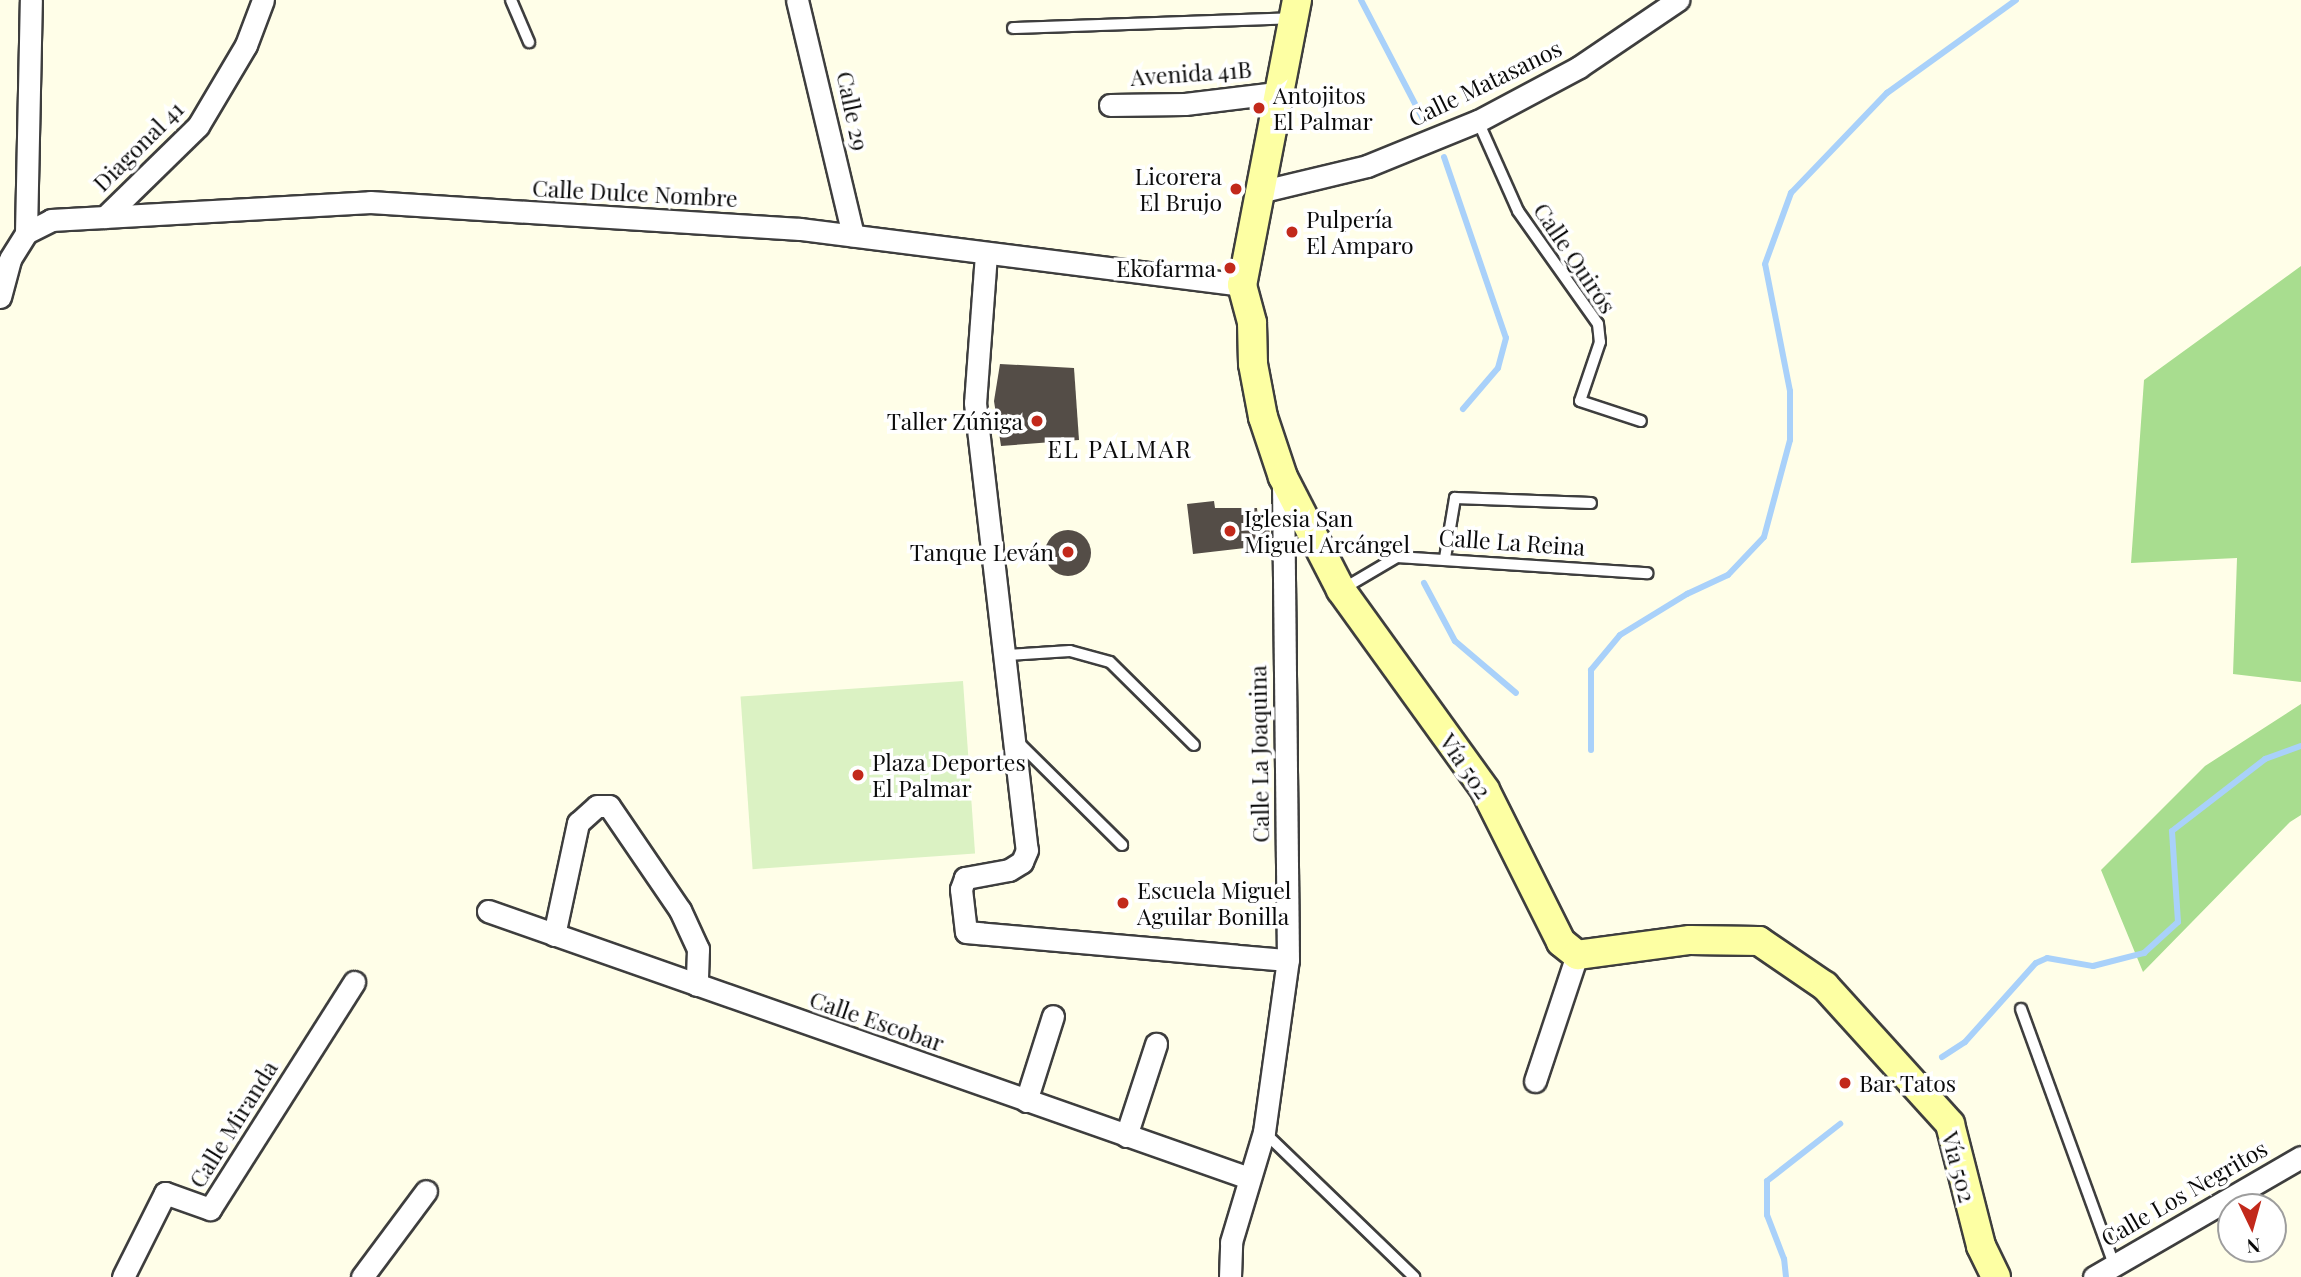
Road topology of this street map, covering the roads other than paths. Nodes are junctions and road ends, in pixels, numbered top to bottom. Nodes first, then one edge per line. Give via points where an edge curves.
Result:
1 (31, 0) edge
2 (263, 0) edge
3 (511, 0) edge
4 (797, 0) edge
5 (1678, 0) edge
6 (1295, 9) edge
7 (1013, 28) dead end
8 (529, 42) dead end
9 (1276, 93) junction
10 (1111, 106) dead end
11 (1478, 121) junction
12 (1259, 192) junction
13 (105, 216) junction
14 (26, 233) junction
15 (853, 235) junction
16 (986, 254) junction
17 (1242, 285) junction
18 (0, 297) edge
19 (1640, 421) dead end
20 (1283, 477) junction
21 (1591, 503) dead end
22 (1444, 558) junction
23 (1647, 573) dead end
24 (1341, 590) junction
25 (1008, 655) junction
26 (1017, 741) junction
27 (1194, 745) dead end
28 (1122, 845) dead end
29 (488, 911) dead end
30 (554, 934) junction
31 (1577, 955) junction
32 (1288, 960) junction
33 (354, 982) dead end
34 (696, 985) junction
35 (2021, 1009) dead end
36 (1053, 1016) dead end
37 (1156, 1044) dead end
38 (1535, 1081) dead end
39 (1026, 1101) junction
40 (1264, 1132) junction
41 (1126, 1136) junction
42 (2301, 1157) edge
43 (1249, 1178) junction
44 (426, 1191) dead end
45 (2113, 1262) junction
46 (123, 1277) edge
47 (362, 1277) edge
48 (1230, 1277) edge
49 (1414, 1277) edge
50 (1996, 1277) edge
51 (2094, 1277) edge

1 - 14 street
2 - 13 street, Diagonal 41 via 246,45 198,126
3 - 8 lane
4 - 15 street, Calle 29
5 - 11 street, Calle Matasanos via 1579,67
6 - 7 lane
6 - 9 street, Vía 502
9 - 10 street, Avenida 41B via 1185,104
9 - 12 street, Vía 502
11 - 12 street, Calle Matasanos via 1367,166
11 - 19 lane, Calle Quirós via 1518,211 1598,324 1600,342 1580,401
12 - 17 street, Vía 502
13 - 14 street, Calle Dulce Nombre via 51,220
13 - 15 street, Calle Dulce Nombre via 370,202
14 - 18 street via 10,259
15 - 16 street, Calle Dulce Nombre
16 - 17 street, Calle Dulce Nombre
16 - 25 street via 975,403
17 - 20 street, Vía 502 via 1252,323 1253,365 1263,417
20 - 24 street, Vía 502
20 - 32 street, Calle La Joaquina
21 - 22 lane via 1455,498
22 - 23 lane, Calle La Reina
22 - 24 lane, Calle La Reina via 1397,557
24 - 31 street, Vía 502 via 1485,790 1561,942
25 - 26 street
25 - 27 lane via 1070,651 1110,662
26 - 28 lane
26 - 32 street via 1027,850 1022,862 1009,870 965,878 961,889 966,932
29 - 30 street, Calle Escobar
30 - 34 street, Calle Escobar
30 - 34 street via 578,823 597,806 609,806 680,911 698,949
31 - 38 street
31 - 50 street, Vía 502 via 1690,940 1759,941 1825,986 1950,1124 1981,1246
32 - 40 street, Calle La Joaquina
33 - 46 street, Calle Miranda via 210,1209 165,1193
34 - 39 street, Calle Escobar
35 - 45 lane
36 - 39 street
37 - 41 street
39 - 41 street, Calle Escobar
40 - 43 street, Calle La Joaquina
40 - 49 lane
41 - 43 street, Calle Escobar
42 - 45 street, Calle Los Negritos
43 - 48 street, Calle La Joaquina via 1231,1242
44 - 47 street
45 - 51 street, Calle Los Negritos

